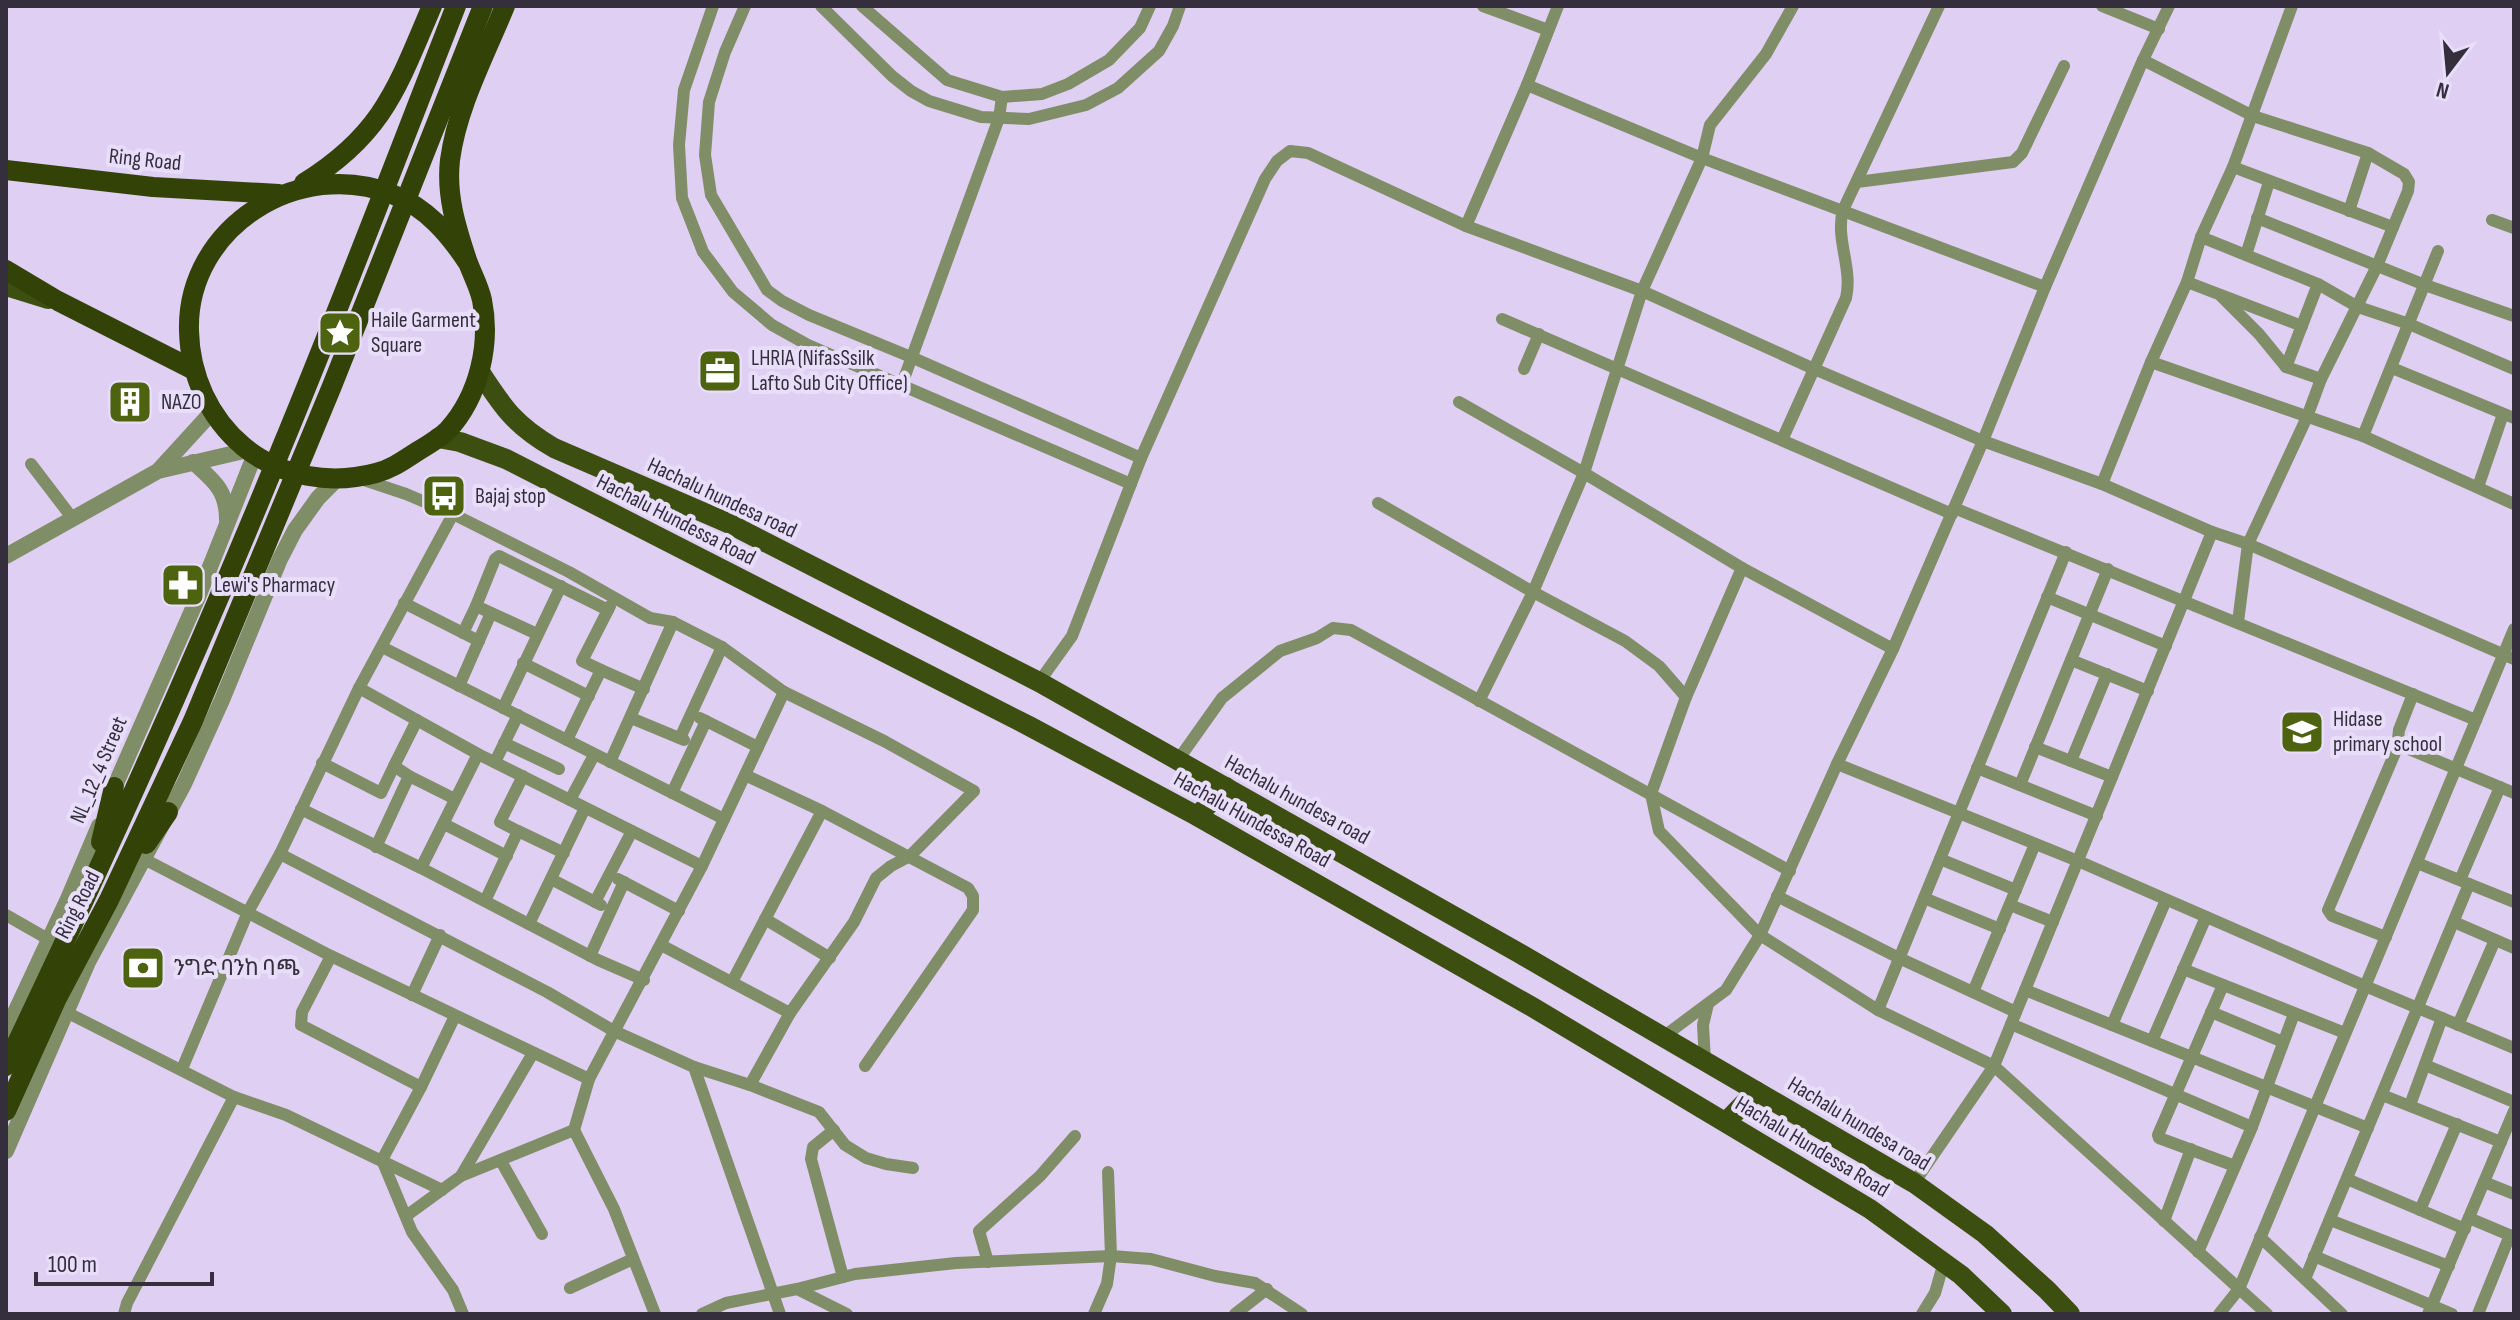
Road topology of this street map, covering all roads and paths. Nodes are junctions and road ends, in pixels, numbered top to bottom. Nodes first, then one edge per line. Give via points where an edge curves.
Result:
1 (432, 6) edge
2 (456, 6) edge
3 (483, 6) edge
4 (505, 6) edge
5 (713, 6) edge
6 (745, 6) edge
7 (821, 6) edge
8 (862, 6) edge
9 (1150, 6) edge
10 (1180, 6) edge
11 (1483, 6) edge
12 (1793, 6) edge
13 (1939, 6) edge
14 (2102, 6) edge
15 (2169, 6) edge
16 (2292, 6) edge
17 (1552, 8) edge
18 (2159, 29) junction
19 (1548, 30) junction
20 (2143, 60) junction
21 (2064, 66) dead end
22 (1527, 85) junction
23 (1002, 97) junction
24 (2253, 116) junction
25 (999, 118) junction
26 (2368, 153) junction
27 (1702, 158) junction
28 (2233, 167) junction
29 (6, 170) edge
30 (1857, 182) junction
31 (2269, 182) junction
32 (286, 192) junction
33 (711, 195) junction
34 (684, 204) junction
35 (1843, 210) junction
36 (2349, 211) junction
37 (2257, 218) junction
38 (2492, 220) dead end
39 (1466, 226) junction
40 (2393, 227) junction
41 (2514, 228) edge
42 (2201, 237) junction
43 (2438, 251) dead end
44 (2246, 255) junction
45 (468, 263) junction
46 (2377, 266) junction
47 (6, 270) edge
48 (2187, 282) junction
49 (2318, 284) junction
50 (2425, 285) junction
51 (6, 286) edge
52 (2045, 287) junction
53 (1642, 291) junction
54 (2221, 296) junction
55 (58, 301) junction
56 (2358, 307) junction
57 (2514, 316) edge
58 (1502, 319) dead end
59 (2409, 324) junction
60 (2302, 326) junction
61 (1539, 334) junction
62 (911, 357) junction
63 (2151, 362) junction
64 (2286, 367) junction
65 (1618, 368) junction
66 (1812, 368) junction
67 (2392, 368) junction
68 (1524, 369) dead end
69 (2514, 369) edge
70 (194, 370) junction
71 (480, 372) junction
72 (2321, 379) junction
73 (902, 384) junction
74 (1459, 402) dead end
75 (212, 412) junction
76 (2509, 416) edge
77 (2307, 417) junction
78 (2363, 436) junction
79 (438, 438) junction
80 (1782, 440) junction
81 (1983, 441) junction
82 (251, 452) junction
83 (1141, 458) junction
84 (193, 462) junction
85 (31, 464) dead end
86 (158, 471) junction
87 (1584, 473) junction
88 (358, 478) junction
89 (337, 479) junction
90 (1131, 484) junction
91 (2102, 484) junction
92 (2478, 487) junction
93 (1378, 503) dead end
94 (2514, 503) edge
95 (1953, 511) junction
96 (453, 514) junction
97 (73, 519) junction
98 (227, 522) junction
99 (2212, 532) junction
100 (2248, 544) junction
101 (2066, 552) junction
102 (6, 556) edge
103 (1742, 568) junction
104 (2108, 569) junction
105 (561, 586) junction
106 (1533, 592) junction
107 (2047, 597) junction
108 (614, 598) junction
109 (2185, 600) junction
110 (404, 603) junction
111 (476, 606) junction
112 (608, 610) junction
113 (491, 613) junction
114 (2089, 615) junction
115 (673, 622) junction
116 (2238, 622) junction
117 (2514, 629) edge
118 (463, 633) junction
119 (537, 634) junction
120 (479, 641) junction
121 (2166, 646) junction
122 (382, 647) junction
123 (722, 647) junction
124 (1893, 649) junction
125 (2509, 657) edge
126 (2071, 660) junction
127 (582, 661) junction
128 (523, 663) junction
129 (601, 670) junction
130 (2107, 674) junction
131 (1039, 682) junction
132 (459, 686) junction
133 (569, 686) junction
134 (359, 688) junction
135 (644, 689) junction
136 (2148, 691) junction
137 (784, 692) junction
138 (2413, 694) junction
139 (589, 696) junction
140 (1686, 697) junction
141 (1479, 701) junction
142 (503, 708) junction
143 (692, 714) junction
144 (518, 715) junction
145 (631, 718) junction
146 (417, 720) junction
147 (2476, 720) junction
148 (706, 721) junction
149 (680, 738) junction
150 (567, 740) junction
151 (504, 743) junction
152 (694, 746) junction
153 (758, 747) junction
154 (2035, 747) junction
155 (2397, 748) junction
156 (478, 754) junction
157 (594, 755) junction
158 (1178, 760) junction
159 (2071, 761) junction
160 (495, 762) junction
161 (610, 762) junction
162 (322, 763) junction
163 (1837, 764) junction
164 (394, 766) junction
165 (1977, 768) junction
166 (2456, 768) junction
167 (559, 769) dead end
168 (745, 775) junction
169 (409, 776) junction
170 (523, 776) junction
171 (2112, 777) junction
172 (2020, 785) junction
173 (114, 787) junction
174 (1226, 787) junction
175 (2500, 787) junction
176 (381, 793) junction
177 (672, 793) junction
178 (2514, 793) edge
179 (1651, 794) junction
180 (455, 799) junction
181 (570, 800) junction
182 (397, 802) junction
183 (585, 808) junction
184 (301, 809) junction
185 (822, 811) junction
186 (168, 812) junction
187 (1959, 813) junction
188 (1197, 816) junction
189 (2097, 816) junction
190 (724, 819) junction
191 (500, 822) junction
192 (444, 824) junction
193 (518, 831) junction
194 (632, 831) junction
195 (2035, 844) junction
196 (488, 846) junction
197 (376, 847) junction
198 (564, 853) junction
199 (280, 854) junction
200 (507, 856) junction
201 (910, 856) junction
202 (144, 859) junction
203 (1940, 859) junction
204 (2078, 861) junction
205 (2417, 863) junction
206 (702, 866) junction
207 (421, 868) junction
208 (1790, 871) junction
209 (610, 874) junction
210 (551, 879) junction
211 (624, 882) junction
212 (2465, 882) junction
213 (2016, 890) junction
214 (87, 896) junction
215 (1777, 896) junction
216 (1924, 898) junction
217 (109, 900) junction
218 (2166, 900) junction
219 (485, 901) junction
220 (595, 902) junction
221 (2514, 902) edge
222 (2010, 905) junction
223 (611, 910) junction
224 (679, 911) junction
225 (248, 912) junction
226 (6, 915) edge
227 (2206, 917) junction
228 (765, 919) junction
229 (2053, 922) junction
230 (2454, 922) junction
231 (529, 924) junction
232 (2000, 929) junction
233 (440, 935) junction
234 (1760, 935) junction
235 (2386, 937) junction
236 (48, 939) junction
237 (2495, 940) junction
238 (661, 945) junction
239 (2514, 948) edge
240 (331, 956) junction
241 (590, 956) junction
242 (830, 958) junction
243 (1899, 958) junction
244 (2183, 969) junction
245 (644, 980) junction
246 (732, 982) junction
247 (2223, 985) junction
248 (2365, 986) junction
249 (2025, 990) junction
250 (1973, 992) junction
251 (412, 995) junction
252 (1708, 1004) junction
253 (2419, 1009) junction
254 (1878, 1010) junction
255 (66, 1012) junction
256 (2211, 1012) junction
257 (790, 1013) junction
258 (2294, 1014) junction
259 (455, 1016) junction
260 (2013, 1018) junction
261 (2442, 1018) junction
262 (2112, 1025) junction
263 (2458, 1025) junction
264 (614, 1031) junction
265 (6, 1032) edge
266 (2345, 1033) junction
267 (1663, 1037) junction
268 (2152, 1041) junction
269 (2283, 1042) junction
270 (2514, 1048) edge
271 (533, 1053) junction
272 (2192, 1057) junction
273 (1705, 1061) junction
274 (2425, 1065) junction
275 (6, 1066) edge
276 (865, 1066) dead end
277 (1994, 1066) junction
278 (694, 1067) junction
279 (182, 1069) junction
280 (589, 1079) junction
281 (750, 1085) junction
282 (421, 1087) junction
283 (2266, 1087) junction
284 (1756, 1091) junction
285 (2175, 1095) junction
286 (2382, 1095) junction
287 (234, 1097) junction
288 (2514, 1102) edge
289 (2410, 1105) junction
290 (2315, 1106) junction
291 (6, 1111) edge
292 (2514, 1111) edge
293 (1726, 1122) junction
294 (2457, 1124) junction
295 (2252, 1127) junction
296 (2368, 1128) junction
297 (574, 1130) junction
298 (834, 1130) junction
299 (1075, 1136) dead end
300 (2501, 1142) junction
301 (2191, 1149) junction
302 (6, 1151) edge
303 (382, 1160) junction
304 (501, 1161) junction
305 (2235, 1166) junction
306 (913, 1168) dead end
307 (1108, 1172) dead end
308 (461, 1176) junction
309 (2347, 1179) junction
310 (2484, 1182) junction
311 (1914, 1183) junction
312 (442, 1190) junction
313 (2514, 1194) edge
314 (2420, 1210) junction
315 (406, 1216) junction
316 (2330, 1220) junction
317 (2164, 1221) junction
318 (2467, 1224) junction
319 (542, 1234) dead end
320 (2512, 1236) edge
321 (2260, 1237) junction
322 (2198, 1252) junction
323 (1111, 1256) junction
324 (2314, 1256) junction
325 (633, 1259) junction
326 (988, 1262) junction
327 (1944, 1262) junction
328 (2449, 1266) junction
329 (843, 1277) junction
330 (2305, 1279) junction
331 (570, 1288) dead end
332 (797, 1289) junction
333 (1267, 1289) junction
334 (2239, 1289) junction
335 (774, 1293) junction
336 (2430, 1310) edge
337 (124, 1314) edge
338 (463, 1314) edge
339 (655, 1314) edge
340 (702, 1314) edge
341 (780, 1314) edge
342 (847, 1314) edge
343 (1094, 1314) edge
344 (1235, 1314) edge
345 (1302, 1314) edge
346 (1922, 1314) edge
347 (2002, 1314) edge
348 (2070, 1314) edge
349 (2219, 1314) edge
350 (2267, 1314) edge
351 (2342, 1314) edge
352 (2452, 1314) edge
353 (2478, 1314) edge

1 - 32 highway via 391,98 373,125 327,169
2 - 214 highway, Ring Road via 299,407
3 - 217 highway, Ring Road via 193,721
4 - 45 highway via 470,90 450,158 451,205
5 - 34 street via 684,90 679,145
6 - 33 street via 709,102 705,155
7 - 25 street via 911,91 981,117
8 - 23 street via 947,80
9 - 23 street via 1140,28 1109,60 1042,94
10 - 25 street via 1159,51 1118,88 1086,105 1029,119
11 - 19 street
12 - 27 street via 1766,54 1710,125
13 - 30 street
14 - 18 street
15 - 18 street
16 - 24 street
17 - 19 street
18 - 20 street
19 - 22 street
20 - 24 street
20 - 52 street
21 - 30 street via 2013,162
22 - 27 street
22 - 39 street
23 - 25 street
24 - 26 street
24 - 28 street
25 - 62 street
26 - 36 street
26 - 40 street via 2409,182
27 - 35 street
27 - 53 street
28 - 31 street
28 - 42 street
29 - 32 highway, Ring Road via 153,187
30 - 35 street
31 - 36 street
31 - 37 street
32 - 45 highway via 326,184 361,185 394,195 424,211
32 - 70 highway via 251,210 207,257 188,319
33 - 34 street
33 - 62 street via 767,290 809,315
34 - 73 street via 703,252 752,310 808,345
35 - 52 street
35 - 66 street via 1849,284
36 - 40 street
37 - 44 street
37 - 46 street
38 - 41 street
39 - 53 street
39 - 83 street via 1308,153 1290,151 1265,179
40 - 46 street
42 - 44 street
42 - 48 street
43 - 50 street
44 - 49 street
45 - 71 highway via 485,319
46 - 50 street
46 - 56 street
47 - 55 highway
48 - 54 street
48 - 63 street
49 - 56 street
49 - 60 street
50 - 57 street
50 - 59 street
51 - 55 main road
52 - 81 street
53 - 65 street
53 - 66 street
54 - 60 street
54 - 64 street
55 - 70 highway
56 - 59 street
56 - 72 street
58 - 61 street
59 - 67 street
59 - 69 street
60 - 64 street
61 - 65 street
61 - 68 street
62 - 73 street
62 - 83 street
63 - 77 street
63 - 91 street
64 - 72 street
65 - 80 street
65 - 87 street
66 - 80 street
66 - 81 street
67 - 76 street
67 - 78 street
70 - 75 highway
71 - 79 highway via 467,403
71 - 131 main road, Hachalu hundesa road via 505,411 554,448 728,523
72 - 77 street
73 - 90 street
74 - 87 street
75 - 82 highway
75 - 86 street
76 - 92 street
77 - 78 street
77 - 100 street
78 - 92 street
79 - 88 highway via 391,469
79 - 188 main road, Hachalu Hundessa Road via 506,459
80 - 95 street
81 - 91 street
81 - 95 street
82 - 84 street
82 - 89 highway via 280,468
82 - 98 street, NL_12_4 Street
83 - 90 street
84 - 86 street
84 - 98 street via 222,490
85 - 97 street
86 - 97 street
87 - 103 street
87 - 106 street
88 - 89 highway
88 - 96 street
89 - 186 street via 295,530 280,559 222,700
90 - 131 street via 1072,636
91 - 99 street
92 - 94 street
93 - 106 street
95 - 101 street
95 - 124 street
96 - 108 street
96 - 110 street
97 - 102 street
98 - 173 street, NL_12_4 Street
99 - 100 street
99 - 109 street
100 - 116 street
100 - 125 street
101 - 104 street
101 - 107 street
103 - 124 street
103 - 140 street
104 - 109 street
104 - 114 street
105 - 111 street via 499,556
105 - 112 street
105 - 119 street
106 - 140 street via 1625,641 1659,666
106 - 141 street
107 - 114 street
107 - 165 street
108 - 112 street
108 - 115 street via 650,618
109 - 116 street
109 - 121 street
110 - 118 street
110 - 122 street
111 - 113 street
111 - 118 street
112 - 127 street
113 - 119 street
113 - 120 street
114 - 121 street
114 - 126 street
115 - 123 street
115 - 135 street
116 - 138 street
117 - 125 street
118 - 120 street
119 - 128 street
120 - 132 street
121 - 136 street
122 - 132 street
122 - 134 street
123 - 137 street
123 - 143 street
124 - 163 street
125 - 147 street
126 - 130 street
126 - 154 street
127 - 129 street
127 - 133 street
128 - 133 street
128 - 142 street
129 - 135 street
129 - 139 street
130 - 136 street
130 - 159 street
131 - 158 main road, Hachalu hundesa road
132 - 142 street
133 - 139 street
134 - 146 street
134 - 162 street
135 - 145 street
136 - 171 street
137 - 153 street
137 - 201 street via 974,791
138 - 147 street
138 - 155 street
139 - 150 street
140 - 179 street
141 - 158 street via 1371,639 1333,628 1280,651 1222,698
141 - 179 street
142 - 144 street
143 - 148 street
143 - 149 street
144 - 150 street
144 - 151 street
145 - 149 street
145 - 161 street
146 - 156 street
146 - 164 street
147 - 166 street
148 - 152 street
148 - 153 street
149 - 152 street
150 - 157 street
151 - 160 street
151 - 167 street
152 - 177 street
153 - 168 street
154 - 159 street
154 - 172 street
155 - 166 street
155 - 235 street via 2328,910
156 - 160 street
156 - 180 street
157 - 161 street
157 - 181 street
158 - 174 main road, Hachalu hundesa road
159 - 171 street
160 - 170 street
161 - 177 street
162 - 176 street
162 - 184 street
163 - 187 street
163 - 208 street
164 - 169 street
164 - 176 street
165 - 172 street
165 - 187 street
166 - 175 street
166 - 205 street
168 - 185 street
168 - 190 street
169 - 180 street
169 - 182 street
170 - 181 street
170 - 191 street
171 - 189 street
172 - 189 street
173 - 214 highway
173 - 236 street, NL_12_4 Street
174 - 188 main road
174 - 267 main road, Hachalu hundesa road
175 - 178 street
175 - 212 street
176 - 182 street
177 - 190 street
179 - 208 street
179 - 234 street via 1659,831
180 - 192 street
181 - 183 street
182 - 197 street
183 - 194 street
183 - 198 street
184 - 197 street
184 - 199 street
185 - 201 street
185 - 228 street
186 - 202 street
186 - 217 highway
187 - 195 street
187 - 203 street
188 - 293 main road, Hachalu Hundessa Road
189 - 204 street
190 - 206 street
191 - 193 street
191 - 196 street
192 - 196 street
192 - 207 street
193 - 198 street
193 - 200 street
194 - 206 street
194 - 209 street
195 - 204 street
195 - 213 street
196 - 200 street
197 - 207 street
198 - 210 street
199 - 225 street
199 - 233 street
200 - 219 street
201 - 242 street via 876,878
201 - 276 street via 968,888 973,910
202 - 225 street
202 - 255 street
203 - 213 street
203 - 216 street
204 - 218 street
204 - 229 street
205 - 212 street
205 - 235 street
206 - 224 street
207 - 219 street
208 - 215 street
209 - 211 street
209 - 220 street
210 - 220 street
210 - 231 street
211 - 223 street
211 - 224 street
212 - 221 street
212 - 230 street
213 - 222 street
214 - 275 highway, Ring Road
215 - 234 street
215 - 243 street
216 - 232 street
216 - 243 street
217 - 291 highway, Ring Road
218 - 227 street
218 - 262 street
219 - 231 street
220 - 223 street
222 - 229 street
222 - 232 street
223 - 241 street
224 - 238 street
225 - 240 street
225 - 279 street
226 - 236 street
227 - 244 street
227 - 248 street
228 - 242 street
228 - 246 street
229 - 249 street
230 - 237 street
230 - 253 street
231 - 241 street
232 - 250 street
233 - 251 street
233 - 264 street
234 - 252 street via 1726,990
234 - 254 street
235 - 248 street
236 - 265 street, NL_12_4 Street
237 - 239 street
237 - 263 street
238 - 245 street
238 - 246 street
240 - 251 street
240 - 282 street via 302,1012 301,1025
241 - 245 street
242 - 257 street
243 - 250 street
243 - 254 street
244 - 247 street
244 - 268 street
245 - 264 street
246 - 257 street
247 - 256 street
247 - 258 street
248 - 253 street
248 - 266 street
249 - 260 street
249 - 262 street
250 - 260 street
251 - 259 street
252 - 267 street
252 - 273 street
253 - 261 street
253 - 286 street
254 - 277 street
255 - 279 street
255 - 302 street
256 - 269 street
256 - 272 street
257 - 281 street
258 - 266 street
258 - 269 street
259 - 271 street
259 - 282 street
260 - 277 street
260 - 285 street
261 - 263 street
261 - 274 street
262 - 268 street
263 - 270 street
264 - 278 street
264 - 280 street
266 - 290 street
267 - 273 main road, Hachalu hundesa road
268 - 272 street
269 - 283 street
271 - 280 street
271 - 308 street
272 - 283 street
272 - 285 street
273 - 284 main road, Hachalu hundesa road
274 - 288 street
274 - 289 street
277 - 311 street
277 - 317 street
278 - 281 street
278 - 335 street
279 - 287 street
280 - 297 street
281 - 298 street via 819,1112
282 - 303 street
283 - 290 street
283 - 295 street
284 - 293 main road
284 - 311 main road, Hachalu hundesa road
285 - 295 street
285 - 301 street via 2158,1135
286 - 289 street
286 - 296 street
287 - 303 street
287 - 337 street
289 - 294 street
290 - 296 street
290 - 321 street
292 - 300 street
293 - 327 main road, Hachalu Hundessa Road via 1870,1209
294 - 300 street
294 - 314 street
295 - 305 street
296 - 309 street
297 - 304 street
297 - 325 street
298 - 306 street via 845,1145 866,1158
298 - 329 street via 813,1147 811,1159
299 - 326 street via 979,1231
300 - 310 street
301 - 305 street
301 - 317 street
303 - 312 street
303 - 315 street
304 - 308 street
304 - 319 street
305 - 322 street
307 - 323 street
308 - 312 street
309 - 314 street
309 - 316 street
310 - 313 street
310 - 318 street
311 - 348 main road, Hachalu hundesa road via 1985,1234
312 - 315 street
314 - 318 street
315 - 338 street
316 - 324 street
316 - 328 street
317 - 322 street
318 - 320 street
318 - 328 street
320 - 353 street
321 - 330 street
321 - 334 street
322 - 334 street
323 - 326 street
323 - 333 street via 1151,1259
323 - 343 street via 1107,1284
324 - 330 street
324 - 336 street
325 - 331 street
325 - 339 street
326 - 329 street
327 - 346 street
327 - 347 main road, Hachalu Hundessa Road
328 - 336 street
329 - 332 street
330 - 351 street
332 - 335 street
332 - 342 street
333 - 344 street
333 - 345 street
334 - 349 street
334 - 350 street
335 - 340 street
335 - 341 street
336 - 352 street

